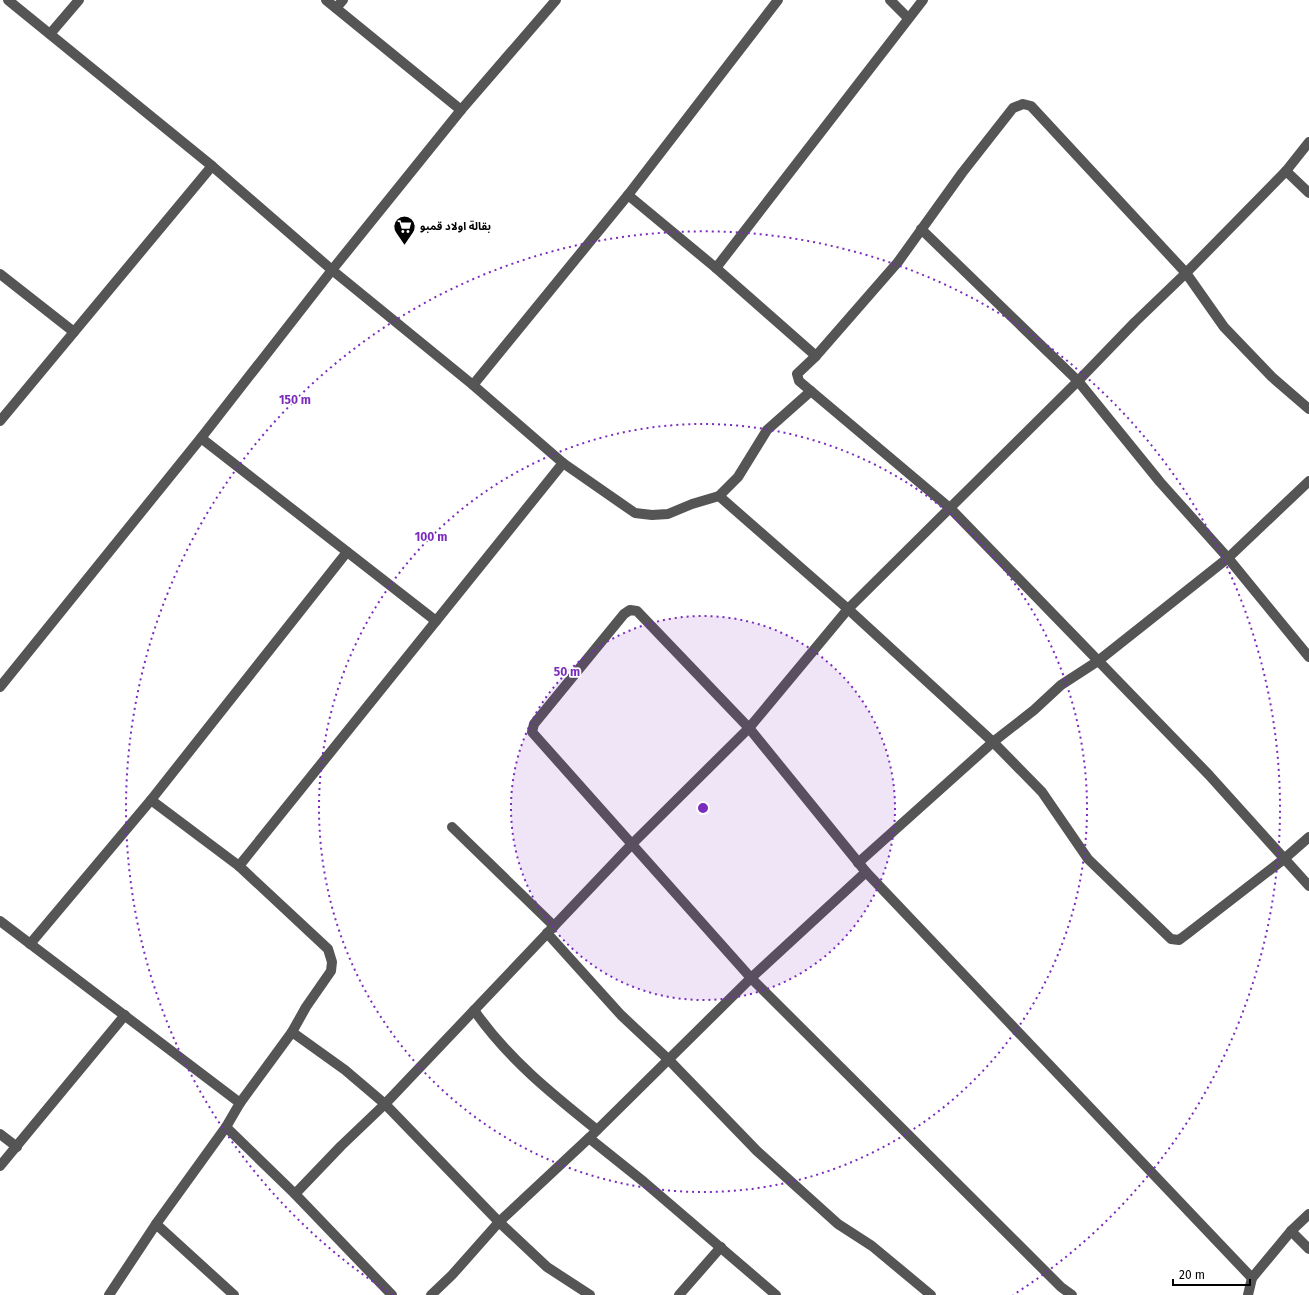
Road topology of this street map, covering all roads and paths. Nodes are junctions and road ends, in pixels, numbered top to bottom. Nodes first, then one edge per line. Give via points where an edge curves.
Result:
1 (8, 0) edge
2 (79, 0) edge
3 (326, 0) edge
4 (556, 0) edge
5 (778, 0) edge
6 (890, 0) edge
7 (923, 0) edge
8 (339, 4) edge
9 (908, 18) junction
10 (50, 34) junction
11 (461, 110) junction
12 (1309, 142) edge
13 (212, 166) junction
14 (1286, 171) junction
15 (1309, 193) edge
16 (628, 195) junction
17 (921, 229) junction
18 (716, 268) junction
19 (332, 270) junction
20 (1186, 273) junction
21 (0, 274) edge
22 (74, 332) junction
23 (816, 356) junction
24 (1078, 381) junction
25 (473, 385) junction
26 (811, 391) junction
27 (1309, 409) edge
28 (0, 421) edge
29 (201, 438) junction
30 (564, 463) junction
31 (1309, 481) edge
32 (719, 496) junction
33 (951, 509) junction
34 (347, 552) junction
35 (1228, 558) junction
36 (848, 610) junction
37 (436, 621) junction
38 (1309, 657) edge
39 (1098, 661) junction
40 (0, 687) edge
41 (749, 728) junction
42 (993, 742) junction
43 (151, 800) junction
44 (452, 826) dead end
45 (1309, 837) edge
46 (632, 844) junction
47 (1284, 859) junction
48 (858, 863) junction
49 (239, 866) junction
50 (866, 872) junction
51 (1309, 886) edge
52 (0, 921) edge
53 (550, 929) junction
54 (30, 944) junction
55 (751, 978) junction
56 (474, 1010) junction
57 (125, 1015) junction
58 (292, 1032) junction
59 (669, 1060) junction
60 (240, 1102) junction
61 (385, 1104) junction
62 (226, 1127) junction
63 (597, 1130) junction
64 (0, 1134) edge
65 (589, 1138) junction
66 (17, 1147) junction
67 (0, 1166) edge
68 (295, 1194) junction
69 (1309, 1214) edge
70 (499, 1222) junction
71 (156, 1224) junction
72 (1291, 1232) junction
73 (721, 1247) junction
74 (1309, 1249) edge
75 (1252, 1278) junction
76 (1057, 1291) edge
77 (109, 1295) edge
78 (234, 1295) edge
79 (392, 1295) edge
80 (431, 1295) edge
81 (590, 1295) edge
82 (679, 1295) edge
83 (776, 1295) edge
84 (931, 1295) edge
85 (1072, 1295) edge
86 (1248, 1295) edge

1 - 10 street
2 - 10 street
3 - 8 street
4 - 11 street
5 - 16 street
6 - 9 street
7 - 9 street
8 - 11 street
9 - 18 street
10 - 13 street
11 - 19 street
12 - 14 street
13 - 19 street
13 - 22 street
14 - 15 street
14 - 20 street
16 - 18 street
16 - 25 street
17 - 20 street via 1013,108 1023,104 1031,106
17 - 23 street via 898,262
17 - 24 street
18 - 23 street
19 - 25 street
19 - 29 street
20 - 24 street
20 - 27 street via 1224,327 1272,377
21 - 22 street
22 - 28 street
23 - 26 street via 797,374 799,381
24 - 33 street
24 - 35 street via 1160,482
25 - 30 street
26 - 32 street via 767,430 738,477
26 - 33 street
29 - 34 street
29 - 40 street
30 - 32 street via 635,513 652,516 668,514
30 - 37 street
31 - 35 street
32 - 36 street
33 - 36 street
33 - 39 street
34 - 37 street
34 - 43 street
35 - 38 street
35 - 39 street
36 - 41 street
36 - 42 street
37 - 49 street
39 - 42 street via 1061,685
39 - 47 street via 1210,775
41 - 46 street
41 - 46 street via 637,611 630,610 624,614 534,724 532,732
41 - 48 street
42 - 47 street via 1042,792 1088,859 1171,939 1179,940
42 - 48 street
43 - 49 street
43 - 54 street
44 - 53 street
45 - 47 street
46 - 53 street
46 - 55 street
47 - 51 street
48 - 50 street
49 - 58 street via 328,949 332,962 331,971
50 - 55 street
50 - 75 street
52 - 54 street
53 - 56 street
53 - 59 street via 621,1015
54 - 57 street
55 - 59 street
55 - 76 street
56 - 61 street
56 - 63 street via 512,1057
57 - 60 street
57 - 66 street
58 - 60 street
58 - 61 street via 345,1070
59 - 63 street
59 - 84 street via 757,1151 838,1224 872,1246
60 - 62 street
61 - 68 street
61 - 70 street
62 - 68 street
62 - 71 street
63 - 65 street
64 - 66 street
65 - 70 street
65 - 73 street
66 - 67 street
68 - 79 street
69 - 72 street
70 - 80 street
70 - 81 street via 546,1267
71 - 77 street
71 - 78 street
72 - 74 street
72 - 75 street
73 - 82 street
73 - 83 street
75 - 86 street
76 - 85 street

